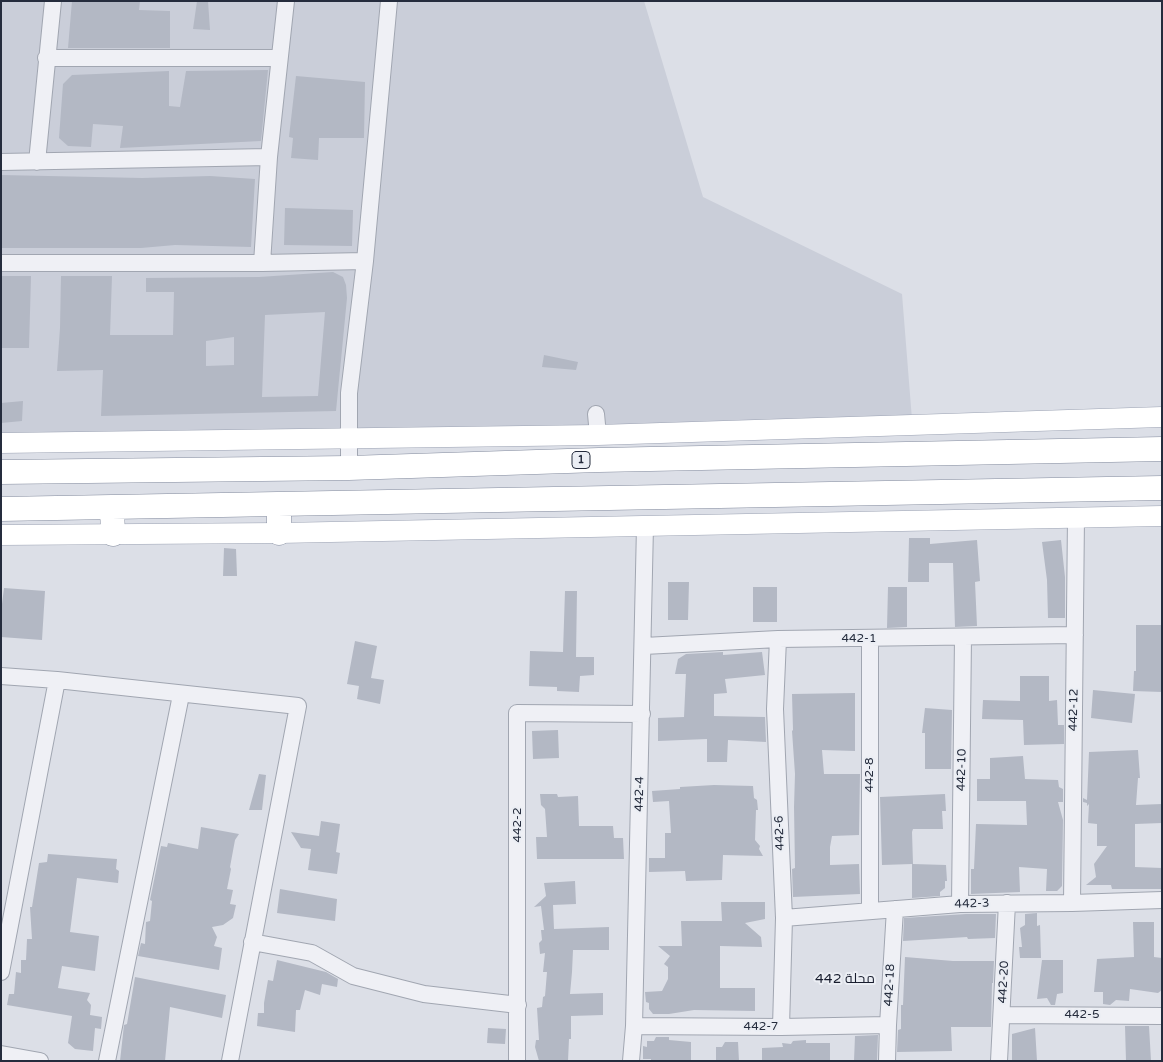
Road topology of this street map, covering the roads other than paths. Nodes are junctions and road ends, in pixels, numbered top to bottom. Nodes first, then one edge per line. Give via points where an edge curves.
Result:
1 (53, 1) edge
2 (286, 1) edge
3 (389, 1) edge
4 (46, 58) junction
5 (280, 58) junction
6 (269, 157) junction
7 (1, 162) edge
8 (37, 162) junction
9 (365, 261) junction
10 (1, 263) edge
11 (262, 263) junction
12 (596, 414) dead end
13 (1162, 417) edge
14 (598, 435) junction
15 (348, 439) junction
16 (1, 443) edge
17 (1162, 449) edge
18 (349, 468) junction
19 (1, 472) edge
20 (1162, 488) edge
21 (279, 505) junction
22 (112, 508) junction
23 (1, 510) edge
24 (1162, 516) edge
25 (1076, 517) junction
26 (645, 526) junction
27 (279, 532) junction
28 (112, 534) junction
29 (1, 535) edge
30 (1075, 635) junction
31 (964, 637) junction
32 (778, 639) junction
33 (870, 639) junction
34 (644, 646) junction
35 (1, 676) edge
36 (57, 680) junction
37 (181, 695) junction
38 (642, 714) junction
39 (1162, 900) edge
40 (1007, 903) junction
41 (1072, 903) junction
42 (960, 904) junction
43 (895, 909) junction
44 (870, 911) junction
45 (784, 918) junction
46 (252, 942) junction
47 (1, 972) edge
48 (518, 1005) junction
49 (1002, 1015) junction
50 (1162, 1016) edge
51 (888, 1025) junction
52 (634, 1026) junction
53 (781, 1027) junction
54 (1, 1054) edge
55 (40, 1061) edge
56 (107, 1061) edge
57 (230, 1061) edge
58 (517, 1061) edge
59 (631, 1061) edge
60 (887, 1061) edge
61 (1000, 1061) edge

1 - 4 street
2 - 5 street
3 - 9 street
4 - 5 street
4 - 8 street
5 - 6 street
6 - 8 street
6 - 11 street
7 - 8 street
9 - 11 street
9 - 15 street via 349,393
10 - 11 street
12 - 14 street
13 - 14 main road
14 - 15 main road
15 - 16 main road
15 - 18 street
17 - 18 highway, 1
18 - 19 highway, 1
20 - 21 highway
21 - 22 highway
21 - 27 highway
22 - 23 highway
22 - 28 highway
24 - 25 main road
25 - 26 main road
25 - 30 street, 442-12
26 - 27 main road
26 - 34 street, 442-4
27 - 28 main road
28 - 29 main road
30 - 31 street, 442-1
30 - 41 street, 442-12
31 - 33 street, 442-1
31 - 42 street, 442-10
32 - 33 street, 442-1
32 - 34 street, 442-1
32 - 45 street, 442-6 via 775,708
33 - 44 street, 442-8
34 - 38 street, 442-4
35 - 36 street
36 - 37 street
36 - 47 street
37 - 46 street via 298,706
37 - 56 street
38 - 48 street, 442-2 via 517,713
38 - 52 street, 442-4
39 - 41 street, 442-3
40 - 41 street, 442-3
40 - 42 street, 442-3
40 - 49 street, 442-20
42 - 43 street, 442-3
43 - 44 street, 442-3
43 - 51 street, 442-18
44 - 45 street, 442-3
45 - 53 street, 442-6
46 - 48 street via 312,953 353,976 424,994
46 - 57 street
48 - 58 street, 442-2
49 - 50 street, 442-5
49 - 61 street, 442-20
51 - 53 street, 442-7
51 - 60 street, 442-18
52 - 53 street, 442-7
52 - 59 street, 442-4
54 - 55 street

